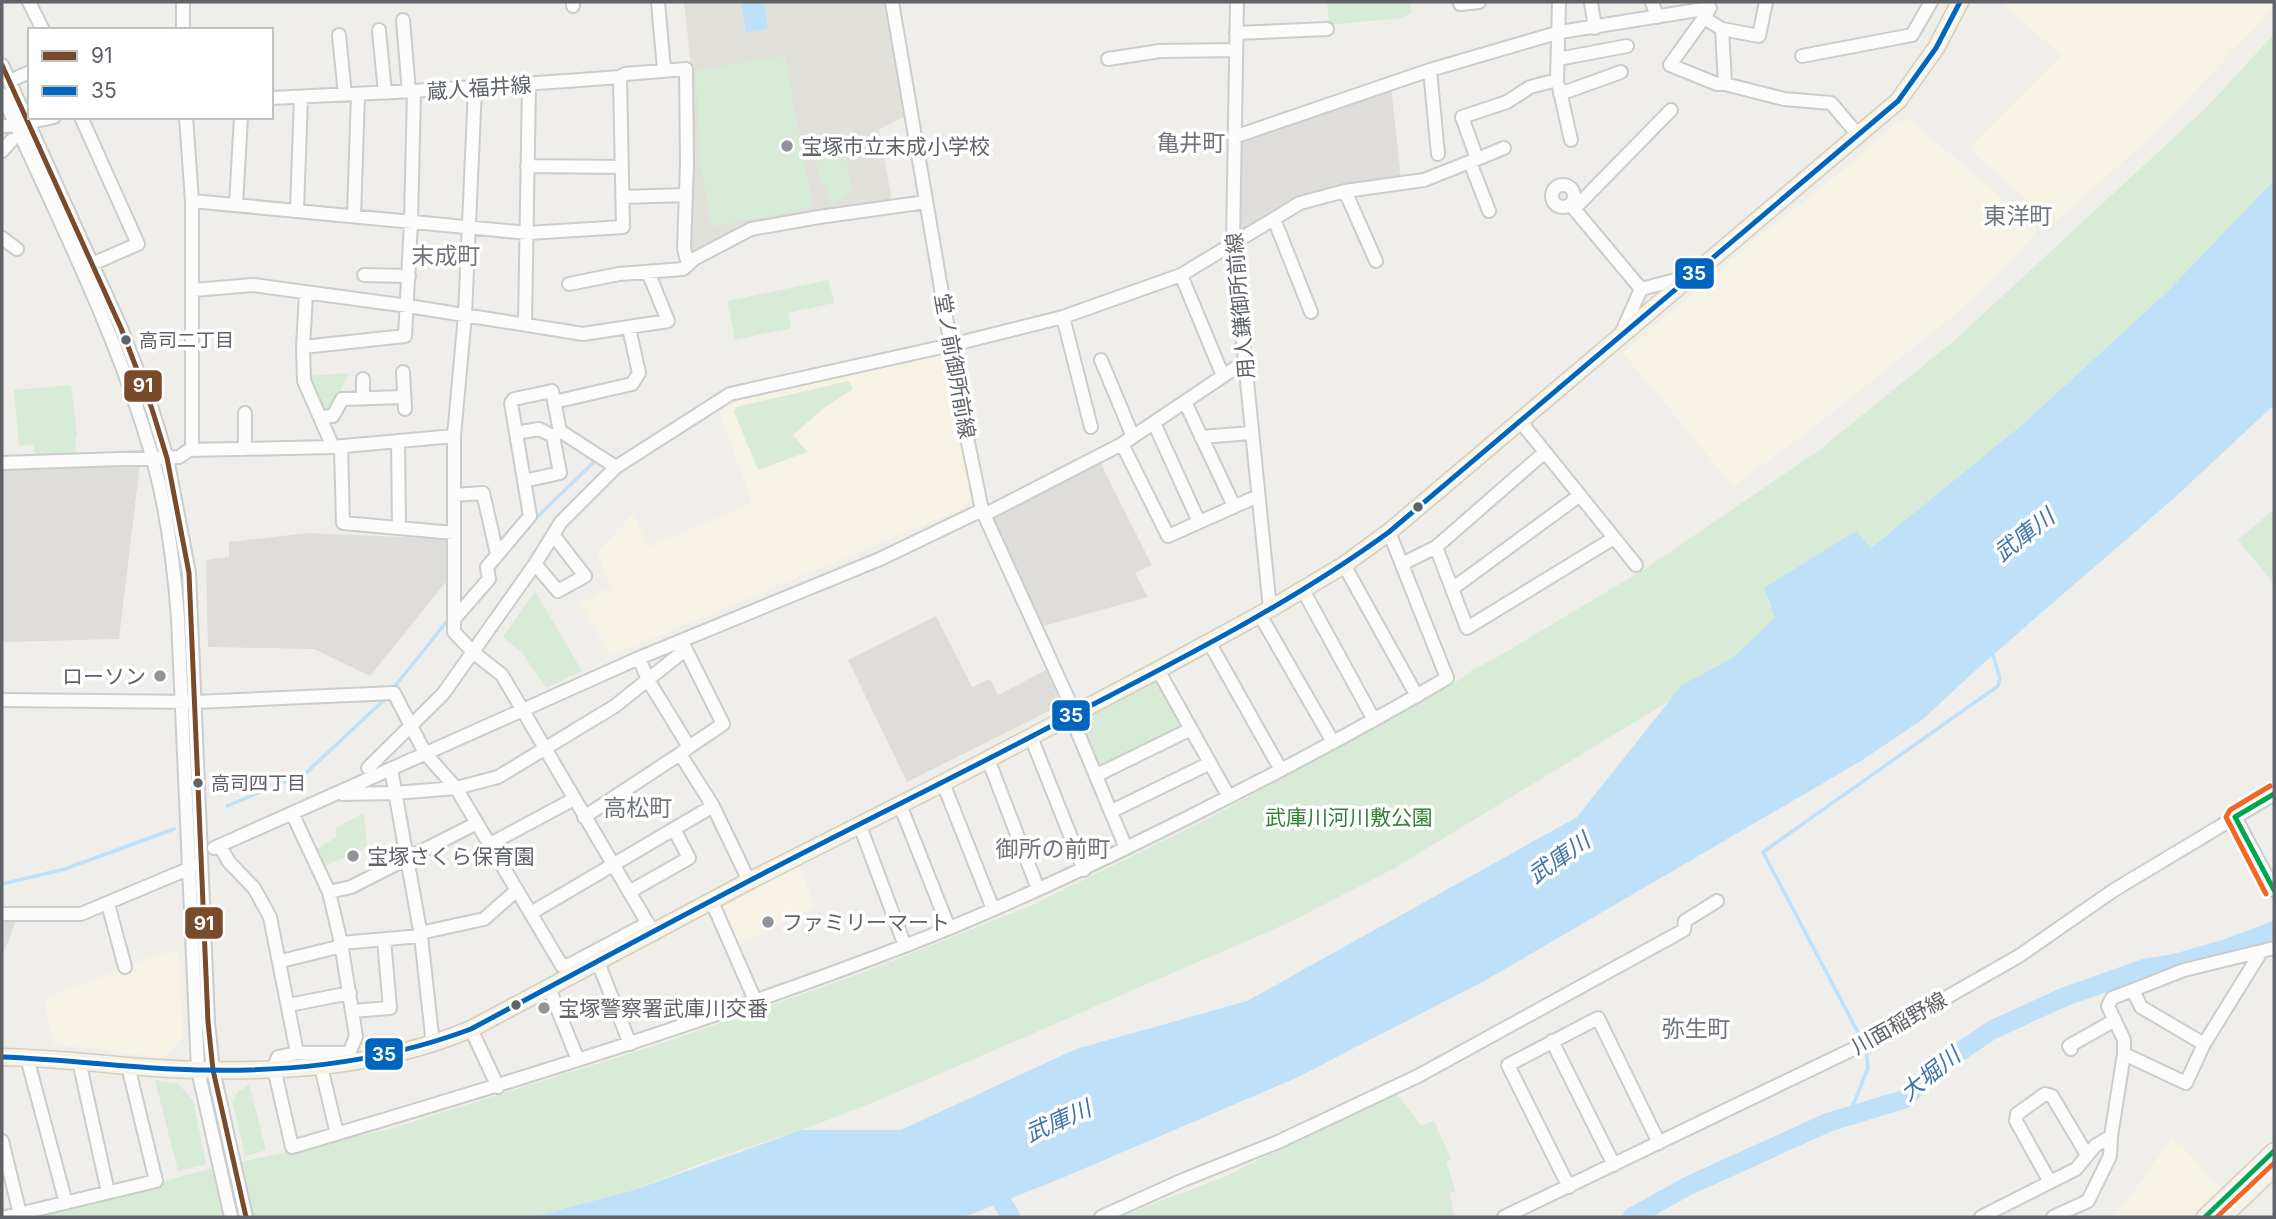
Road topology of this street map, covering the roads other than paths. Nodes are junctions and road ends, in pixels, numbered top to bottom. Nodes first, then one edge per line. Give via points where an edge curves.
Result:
1 (29, 2) edge
2 (183, 2) edge
3 (657, 2) edge
4 (892, 2) edge
5 (1237, 2) edge
6 (1460, 2) edge
7 (1479, 2) edge
8 (1559, 2) edge
9 (1591, 2) edge
10 (1652, 2) edge
11 (1766, 2) edge
12 (1931, 2) edge
13 (1960, 2) edge
14 (1709, 9) edge
15 (1657, 17) junction
16 (403, 20) dead end
17 (42, 28) edge
18 (183, 28) edge
19 (1592, 28) junction
20 (1327, 29) dead end
21 (1722, 29) junction
22 (379, 30) dead end
23 (1560, 32) junction
24 (1236, 33) junction
25 (339, 35) dead end
26 (1627, 46) dead end
27 (1236, 50) junction
28 (1593, 52) junction
29 (1802, 56) dead end
30 (1108, 58) dead end
31 (1558, 59) junction
32 (2, 65) edge
33 (664, 70) junction
34 (1430, 71) junction
35 (1621, 72) dead end
36 (28, 73) edge
37 (620, 77) junction
38 (1557, 80) junction
39 (9, 81) junction
40 (529, 84) junction
41 (1724, 84) junction
42 (475, 88) junction
43 (411, 92) junction
44 (385, 93) junction
45 (2, 94) edge
46 (1560, 94) junction
47 (352, 95) junction
48 (301, 97) junction
49 (273, 98) edge
50 (1671, 110) dead end
51 (43, 119) edge
52 (82, 119) edge
53 (186, 119) edge
54 (241, 119) edge
55 (22, 123) junction
56 (2, 125) edge
57 (1859, 136) junction
58 (1234, 137) junction
59 (12, 140) dead end
60 (1571, 140) dead end
61 (1504, 148) dead end
62 (2, 151) edge
63 (1438, 154) dead end
64 (1474, 160) junction
65 (527, 166) junction
66 (622, 167) junction
67 (1345, 191) junction
68 (686, 195) junction
69 (622, 197) junction
70 (192, 201) junction
71 (926, 202) junction
72 (236, 205) junction
73 (297, 210) junction
74 (1489, 211) dead end
75 (354, 216) junction
76 (1274, 219) junction
77 (411, 222) junction
78 (469, 226) junction
79 (528, 233) junction
80 (2, 238) edge
81 (1233, 243) junction
82 (18, 249) dead end
83 (1376, 261) dead end
84 (92, 264) junction
85 (688, 265) junction
86 (648, 272) junction
87 (364, 275) dead end
88 (1181, 275) junction
89 (1694, 275) junction
90 (409, 276) junction
91 (569, 284) dead end
92 (1641, 289) junction
93 (193, 290) junction
94 (306, 294) junction
95 (408, 306) junction
96 (1311, 312) dead end
97 (465, 315) junction
98 (1063, 317) junction
99 (525, 324) junction
100 (629, 328) junction
101 (1620, 338) junction
102 (951, 345) junction
103 (303, 347) junction
104 (1101, 360) dead end
105 (1244, 362) junction
106 (403, 372) dead end
107 (1223, 376) junction
108 (363, 379) dead end
109 (363, 397) junction
110 (554, 402) junction
111 (1185, 402) junction
112 (245, 413) dead end
113 (320, 417) junction
114 (1520, 421) junction
115 (1154, 423) junction
116 (1091, 427) dead end
117 (516, 433) junction
118 (556, 433) junction
119 (1251, 433) junction
120 (454, 436) junction
121 (1201, 436) junction
122 (398, 441) junction
123 (1127, 441) junction
124 (337, 447) junction
125 (245, 449) junction
126 (191, 450) junction
127 (1545, 452) junction
128 (167, 458) junction
129 (153, 459) junction
130 (2, 463) edge
131 (616, 467) junction
132 (524, 481) junction
133 (454, 495) junction
134 (1580, 495) junction
135 (1258, 496) junction
136 (1234, 506) junction
137 (983, 512) junction
138 (1199, 522) junction
139 (399, 528) junction
140 (1389, 532) junction
141 (454, 533) junction
142 (554, 536) junction
143 (1614, 538) junction
144 (1436, 547) junction
145 (497, 554) junction
146 (535, 564) junction
147 (1402, 564) junction
148 (1344, 565) junction
149 (1636, 565) dead end
150 (1452, 589) junction
151 (1303, 590) junction
152 (1265, 612) junction
153 (455, 618) junction
154 (1209, 642) junction
155 (683, 645) junction
156 (474, 653) junction
157 (639, 658) junction
158 (1158, 670) junction
159 (648, 680) junction
160 (1417, 696) junction
161 (2, 700) edge
162 (188, 702) junction
163 (522, 709) junction
164 (1075, 714) junction
165 (1374, 720) junction
166 (410, 725) junction
167 (1191, 729) junction
168 (1031, 737) junction
169 (1333, 742) junction
170 (545, 749) junction
171 (684, 750) junction
172 (425, 753) junction
173 (988, 760) junction
174 (1210, 763) junction
175 (368, 768) dead end
176 (391, 769) junction
177 (1281, 770) junction
178 (1097, 775) junction
179 (943, 783) junction
180 (456, 788) junction
181 (395, 793) junction
182 (335, 794) junction
183 (2274, 794) edge
184 (1229, 797) junction
185 (574, 799) junction
186 (900, 805) junction
187 (713, 806) junction
188 (1112, 811) junction
189 (292, 813) junction
190 (584, 817) junction
191 (2235, 817) junction
192 (477, 823) junction
193 (860, 826) junction
194 (674, 829) junction
195 (490, 844) junction
196 (220, 846) junction
197 (1126, 848) junction
198 (202, 852) junction
199 (407, 860) junction
200 (614, 866) junction
201 (188, 869) junction
202 (1084, 870) junction
203 (749, 881) junction
204 (1038, 889) junction
205 (517, 890) junction
206 (2274, 890) edge
207 (329, 892) junction
208 (629, 892) junction
209 (1717, 901) dead end
210 (712, 902) junction
211 (108, 904) junction
212 (993, 909) junction
213 (531, 913) junction
214 (2, 914) edge
215 (651, 928) junction
216 (949, 928) junction
217 (421, 935) junction
218 (384, 940) junction
219 (342, 945) junction
220 (905, 946) junction
221 (2274, 948) edge
222 (2261, 951) junction
223 (281, 961) junction
224 (598, 962) junction
225 (125, 967) dead end
226 (549, 988) junction
227 (2133, 990) junction
228 (350, 993) junction
229 (755, 1000) junction
230 (289, 1005) junction
231 (352, 1010) junction
232 (2115, 1020) junction
233 (471, 1029) junction
234 (1552, 1041) junction
235 (630, 1044) junction
236 (2204, 1044) junction
237 (433, 1045) junction
238 (2069, 1046) dead end
239 (298, 1053) junction
240 (2124, 1054) junction
241 (2, 1057) edge
242 (27, 1058) junction
243 (347, 1059) junction
244 (578, 1060) junction
245 (79, 1061) junction
246 (128, 1066) junction
247 (321, 1067) junction
248 (274, 1068) junction
249 (205, 1070) junction
250 (498, 1087) junction
251 (337, 1134) junction
252 (2110, 1136) junction
253 (2, 1141) edge
254 (1659, 1143) junction
255 (2274, 1151) edge
256 (2087, 1156) junction
257 (1615, 1165) junction
258 (2274, 1168) edge
259 (2050, 1182) junction
260 (1569, 1187) junction
261 (108, 1192) junction
262 (66, 1203) junction
263 (20, 1214) junction
264 (6, 1217) edge
265 (231, 1217) edge
266 (246, 1217) edge
267 (1101, 1217) edge
268 (1504, 1217) edge
269 (1980, 1217) edge
270 (2053, 1217) edge
271 (2205, 1217) edge
272 (2223, 1217) edge

1 - 17 street
2 - 18 street
3 - 33 street
4 - 71 street, 堂ノ前御所前線
5 - 24 street, 用人鎌御所前線
6 - 7 street
8 - 23 street
9 - 19 street
10 - 15 street
11 - 21 street via 1759,36
12 - 29 street via 1912,35
13 - 57 main road via 1936,48 1898,101
14 - 15 street
14 - 21 street
14 - 41 street via 1670,65
15 - 19 street
16 - 43 street
19 - 23 street
19 - 28 street
20 - 24 street
21 - 41 street
22 - 44 street
23 - 31 street
23 - 34 street
24 - 27 street, 用人鎌御所前線
25 - 47 street
26 - 28 street
27 - 30 street via 1160,51
27 - 58 street, 用人鎌御所前線
28 - 31 street
31 - 38 street
32 - 39 street
33 - 37 street, 蔵人福井線
33 - 68 street, 蔵人福井線 via 686,69
34 - 58 street
34 - 63 street
35 - 46 street
36 - 39 street
37 - 40 street, 蔵人福井線
37 - 66 street
38 - 46 street
38 - 64 street via 1462,117
39 - 55 street
40 - 42 street, 蔵人福井線
40 - 65 street
41 - 57 street via 1784,99 1832,103
42 - 43 street, 蔵人福井線
42 - 78 street
43 - 44 street, 蔵人福井線
43 - 77 street
44 - 47 street, 蔵人福井線
45 - 55 street
46 - 60 street
47 - 48 street, 蔵人福井線
47 - 75 street
48 - 49 street, 蔵人福井線
48 - 73 street
50 - 92 street via 1572,206
51 - 55 street
52 - 84 street via 138,244
53 - 70 street
54 - 72 street
55 - 56 street
55 - 84 street
55 - 129 street via 111,338
57 - 89 main road
58 - 81 street, 用人鎌御所前線
59 - 62 street
61 - 64 street
64 - 67 street via 1424,180
64 - 74 street
65 - 66 street
65 - 79 street
66 - 69 street
67 - 76 street via 1300,203
67 - 83 street
68 - 69 street
68 - 85 street via 684,248
69 - 79 street via 623,227
70 - 72 street
70 - 93 street
71 - 85 street via 751,229
71 - 102 street, 堂ノ前御所前線
72 - 73 street
73 - 75 street
75 - 77 street
76 - 81 street
76 - 96 street
77 - 78 street
77 - 90 street
78 - 79 street
78 - 97 street
79 - 99 street
80 - 82 street
81 - 88 street
81 - 105 street, 用人鎌御所前線
84 - 128 street via 137,367
85 - 86 street via 683,270
86 - 91 street
86 - 100 street via 668,321
87 - 90 street
88 - 98 street
88 - 107 street
89 - 92 street
89 - 101 main road
90 - 95 street
92 - 101 street
93 - 94 street via 253,285
93 - 126 street
94 - 95 street
94 - 103 street
95 - 97 street
95 - 103 street via 405,337
97 - 99 street
97 - 120 street
98 - 102 street
98 - 116 street
99 - 100 street via 583,334
100 - 110 street via 639,373 632,384
101 - 114 main road
102 - 131 street via 730,394
102 - 137 street, 堂ノ前御所前線
103 - 113 street via 304,381
104 - 123 street
105 - 107 street
105 - 119 street, 用人鎌御所前線
106 - 109 street via 404,403
107 - 111 street
108 - 109 street
109 - 113 street via 342,399 332,416
110 - 117 street via 552,391 514,399
110 - 118 street
111 - 115 street
111 - 121 street
112 - 125 street
113 - 124 street
114 - 127 street
114 - 140 main road
115 - 123 street
115 - 138 street
117 - 118 street via 539,429
117 - 132 street
118 - 131 street
118 - 132 street via 560,473
119 - 121 street
119 - 135 street, 用人鎌御所前線
120 - 122 street
120 - 133 street
121 - 136 street
122 - 124 street
122 - 139 street
123 - 137 street
123 - 138 street via 1168,536
124 - 125 street
124 - 139 street via 343,523
125 - 126 street
126 - 128 street
127 - 134 street
127 - 144 street
128 - 129 street
128 - 162 street via 189,572
129 - 130 street
129 - 162 street via 173,564
131 - 142 street via 561,522
132 - 145 street via 530,516
133 - 141 street
133 - 145 street via 483,493
134 - 143 street
134 - 150 street
135 - 136 street
135 - 152 street, 用人鎌御所前線
136 - 138 street
137 - 155 street
137 - 164 street, 堂ノ前御所前線
139 - 141 street
140 - 147 street
140 - 148 main road
141 - 153 street
142 - 146 street
142 - 146 street via 585,576 558,591
143 - 149 street
143 - 150 street via 1467,628
144 - 147 street
144 - 150 street
145 - 153 street via 487,567 489,579
146 - 156 street
147 - 160 street via 1447,678
148 - 151 main road
148 - 160 street
151 - 152 main road
151 - 165 street
152 - 154 main road
152 - 169 street
153 - 156 street via 454,632
154 - 158 main road
154 - 177 street
155 - 157 street
155 - 159 street
155 - 171 street via 723,724
156 - 163 street via 502,675
156 - 166 street via 443,694
157 - 159 street
157 - 163 street
158 - 164 main road
158 - 167 street
159 - 170 street
159 - 171 street
160 - 165 street
161 - 162 street
162 - 166 street via 394,692
162 - 198 street
162 - 201 street
163 - 170 street
163 - 172 street
164 - 168 main road
164 - 178 street, 堂ノ前御所前線 via 1075,726
165 - 169 street
166 - 172 street
166 - 175 street
167 - 174 street
167 - 178 street
168 - 173 main road
168 - 202 street
169 - 177 street
170 - 180 street via 498,777
170 - 185 street
171 - 187 street
171 - 190 street
172 - 176 street
172 - 180 street
173 - 179 main road
173 - 204 street
174 - 184 street
174 - 188 street
176 - 181 street
176 - 182 street
177 - 184 street
178 - 188 street, 堂ノ前御所前線
179 - 186 main road
179 - 212 street
180 - 181 street
180 - 192 street
181 - 182 street
181 - 199 street
182 - 189 street
183 - 191 street, 川面稲野線
184 - 197 street
185 - 190 street
185 - 195 street
186 - 193 main road
186 - 216 street
187 - 194 street
187 - 203 street
188 - 197 street, 堂ノ前御所前線
189 - 196 street
189 - 207 street
190 - 200 street
191 - 206 street
191 - 254 street, 川面稲野線 via 2114,890 2020,957 1883,1034
192 - 195 street
192 - 199 street
193 - 203 main road
193 - 220 street
194 - 200 street
194 - 208 street via 689,858
195 - 205 street
196 - 198 street
196 - 223 street via 271,917
197 - 202 street
198 - 201 street
198 - 249 street
199 - 207 street via 351,887
199 - 217 street
200 - 208 street
200 - 213 street
201 - 211 street
201 - 249 street
202 - 204 street
203 - 210 main road
204 - 212 street
205 - 213 street
205 - 217 street via 484,919
207 - 219 street
208 - 215 street
209 - 267 street via 1685,921 1684,930 1418,1076
210 - 215 main road
210 - 229 street
211 - 214 street via 81,914
211 - 225 street
212 - 216 street
213 - 215 street via 562,966
215 - 224 main road
216 - 220 street
217 - 218 street
217 - 237 street
218 - 219 street
218 - 231 street via 390,1008
219 - 223 street
219 - 228 street
220 - 229 street
221 - 222 street
222 - 227 street via 2184,970
222 - 236 street
223 - 230 street
224 - 226 main road
224 - 235 street
226 - 233 main road
226 - 244 street
227 - 232 street via 2109,1001
227 - 236 street via 2141,1007
228 - 230 street
228 - 231 street
229 - 235 street
230 - 239 street
231 - 243 street via 356,1036
232 - 238 street
232 - 240 street
233 - 237 main road
233 - 250 street
234 - 254 street via 1598,1018
234 - 257 street
234 - 260 street via 1508,1065
235 - 244 street
236 - 240 street via 2186,1083
237 - 243 main road
239 - 243 street
239 - 248 street via 278,1057
240 - 252 street
241 - 242 main road
242 - 245 main road
242 - 262 street
243 - 247 main road
244 - 250 street
245 - 246 main road
245 - 261 street
246 - 249 main road
246 - 261 street via 156,1181
247 - 248 main road
247 - 251 street
248 - 249 main road
248 - 251 street via 292,1147
249 - 265 street
249 - 266 street
250 - 251 street
252 - 256 street
252 - 270 street via 2110,1156 2088,1201
253 - 263 street
254 - 257 street, 川面稲野線
255 - 271 main road
256 - 259 street via 2077,1169
256 - 259 street via 2052,1096 2045,1094 2017,1114 2016,1121
257 - 260 street, 川面稲野線
258 - 272 main road
259 - 269 street
260 - 268 street, 川面稲野線
261 - 262 street
262 - 263 street
263 - 264 street

